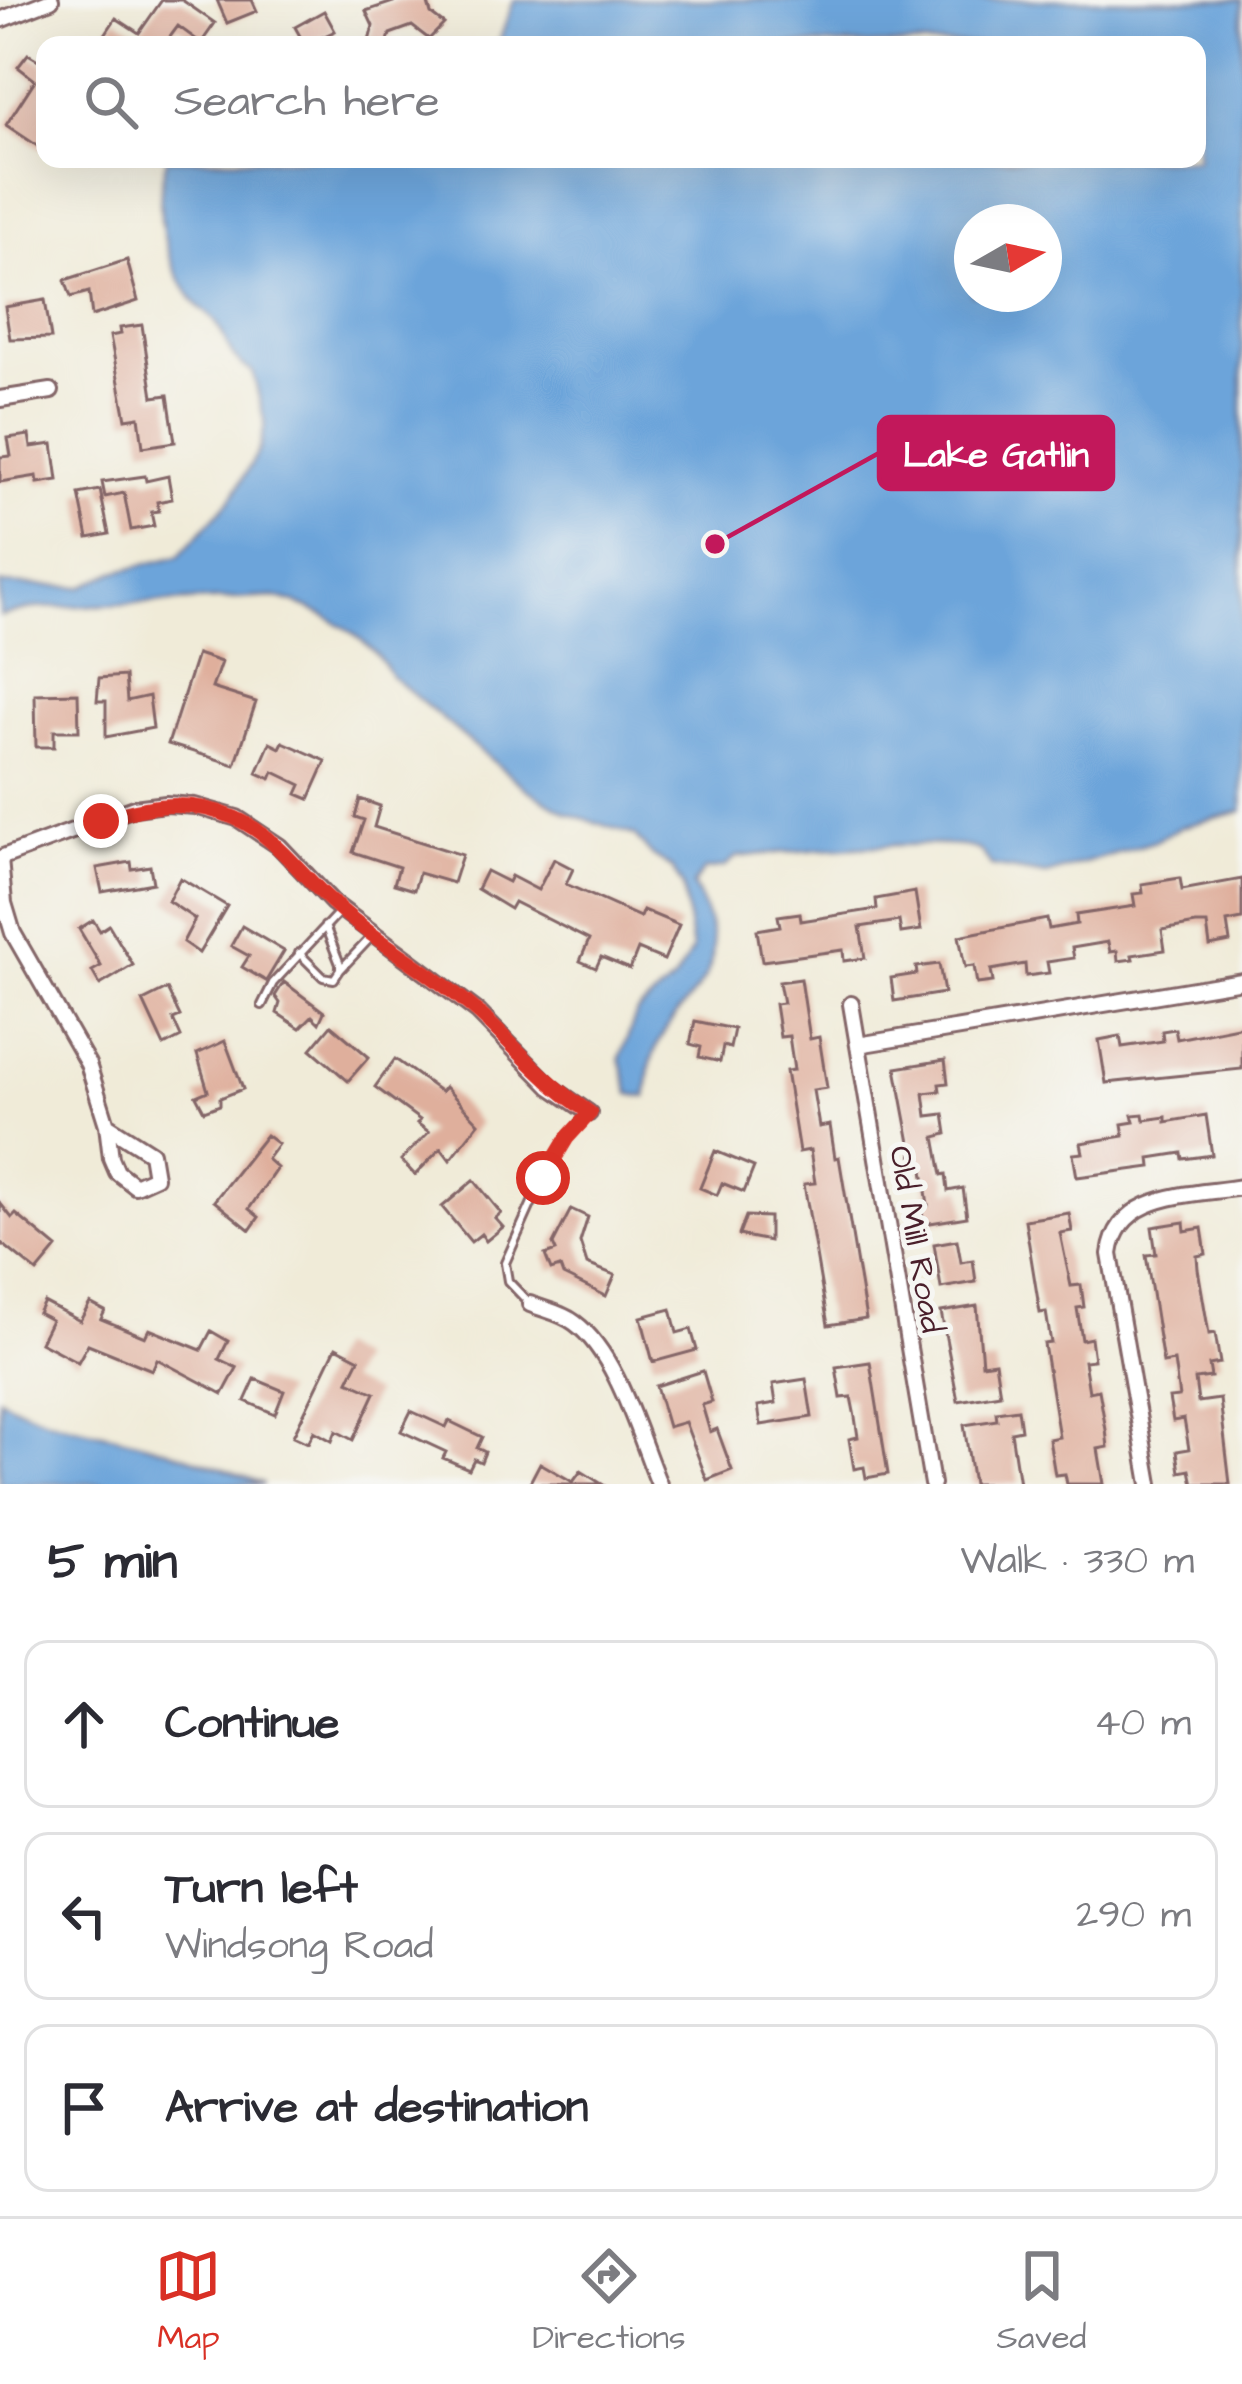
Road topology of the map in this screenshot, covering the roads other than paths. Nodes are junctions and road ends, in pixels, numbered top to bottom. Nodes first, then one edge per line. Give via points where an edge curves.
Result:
1 (51, 0) edge
2 (0, 20) edge
3 (51, 391) dead end
4 (0, 399) edge
5 (0, 859) edge
6 (341, 909) junction
7 (325, 926) junction
8 (374, 934) junction
9 (299, 953) junction
10 (340, 970) junction
11 (1242, 981) edge
12 (851, 1004) dead end
13 (262, 1005) dead end
14 (858, 1045) junction
15 (590, 1113) joint
16 (106, 1125) junction
17 (1242, 1187) edge
18 (530, 1304) joint
19 (659, 1484) edge
20 (932, 1484) edge
21 (1150, 1484) edge

1 - 2 street
3 - 4 street
5 - 6 street via 134,808 196,806 237,818 279,847
5 - 16 street via 13,933 88,1064
6 - 7 lane
6 - 8 street
7 - 9 lane
7 - 10 lane
8 - 10 lane
8 - 15 street via 478,1012 551,1087
9 - 10 lane via 323,977 334,979
9 - 13 lane
11 - 14 street
12 - 14 street, Old Mill Road
14 - 20 street, Old Mill Road
15 - 18 lane via 543,1178 505,1263 508,1281
16 - 16 street via 118,1172 135,1186 148,1183 155,1177 152,1153
17 - 21 street via 1144,1204 1112,1239
18 - 19 street via 565,1317 595,1342

